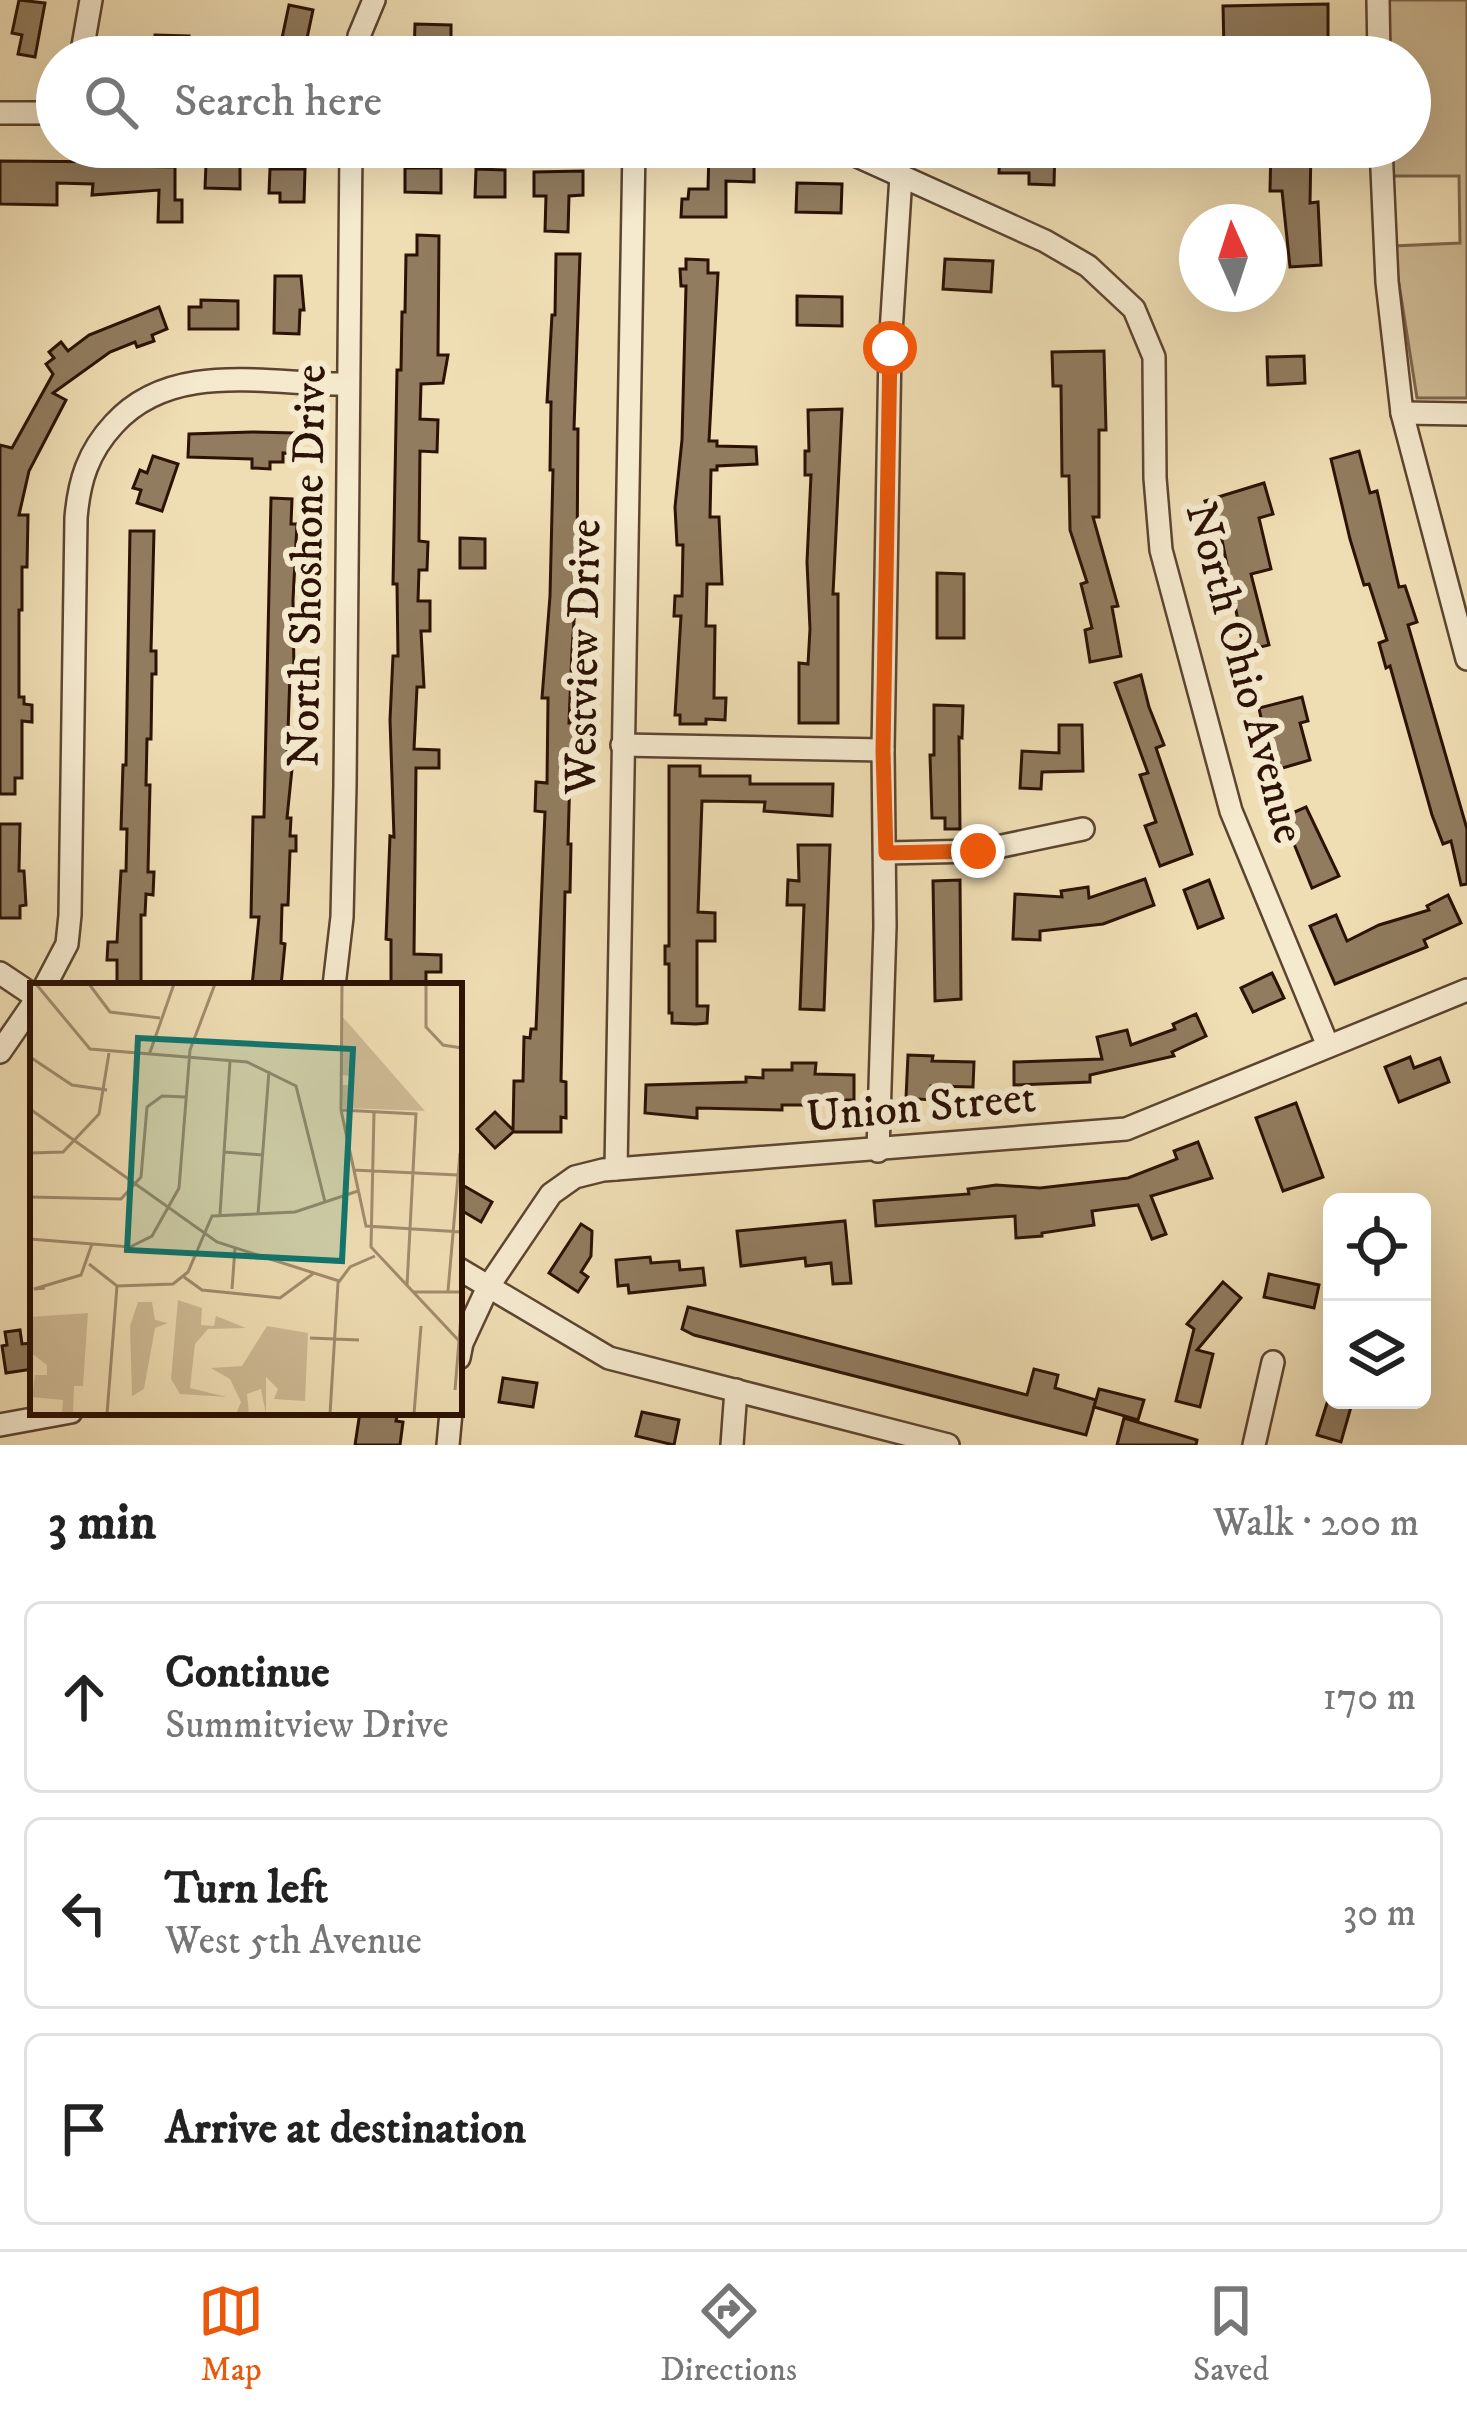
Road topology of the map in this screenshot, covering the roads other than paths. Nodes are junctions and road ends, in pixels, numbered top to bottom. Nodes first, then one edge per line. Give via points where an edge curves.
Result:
1 (91, 0) edge
2 (374, 0) edge
3 (1378, 0) edge
4 (85, 36) edge
5 (359, 36) edge
6 (1379, 36) edge
7 (0, 112) edge
8 (36, 113) edge
9 (351, 168) edge
10 (634, 168) edge
11 (884, 168) edge
12 (1382, 168) edge
13 (902, 176) junction
14 (347, 384) junction
15 (1402, 413) junction
16 (1467, 414) edge
17 (1467, 659) edge
18 (622, 745) junction
19 (883, 751) junction
20 (1083, 829) dead end
21 (886, 853) junction
22 (0, 973) edge
23 (47, 983) edge
24 (334, 983) edge
25 (1467, 989) edge
26 (30, 998) edge
27 (30, 1005) edge
28 (1328, 1046) junction
29 (0, 1052) edge
30 (878, 1151) junction
31 (616, 1169) junction
32 (462, 1271) edge
33 (488, 1287) junction
34 (462, 1341) edge
35 (1273, 1362) dead end
36 (736, 1390) junction
37 (55, 1415) edge
38 (451, 1415) edge
39 (0, 1425) edge
40 (448, 1445) edge
41 (732, 1445) edge
42 (948, 1445) edge
43 (1253, 1445) edge

1 - 4 street
2 - 5 street
3 - 6 street
7 - 8 street
9 - 14 street, North Shoshone Drive
10 - 18 street, Westview Drive
11 - 13 street
12 - 15 street
13 - 19 street via 890,348
13 - 28 street, North Ohio Avenue via 1045,241 1088,266 1134,309 1154,357 1161,550 1231,811
14 - 23 street via 182,384 123,414 87,462 76,518 70,915 67,944
14 - 24 street, North Shoshone Drive via 345,785
15 - 16 street
15 - 17 street
18 - 19 street
18 - 31 street, Westview Drive
19 - 21 street
20 - 21 street via 978,851
21 - 30 street
22 - 26 street
25 - 28 street, Union Street
27 - 29 street
28 - 30 street, Union Street via 1126,1129
30 - 31 street, Union Street
31 - 33 street, Union Street via 563,1183
32 - 33 street
33 - 34 street, Union Street
33 - 36 street via 609,1358
35 - 43 street
36 - 41 street
36 - 42 street
37 - 39 street
38 - 40 street

